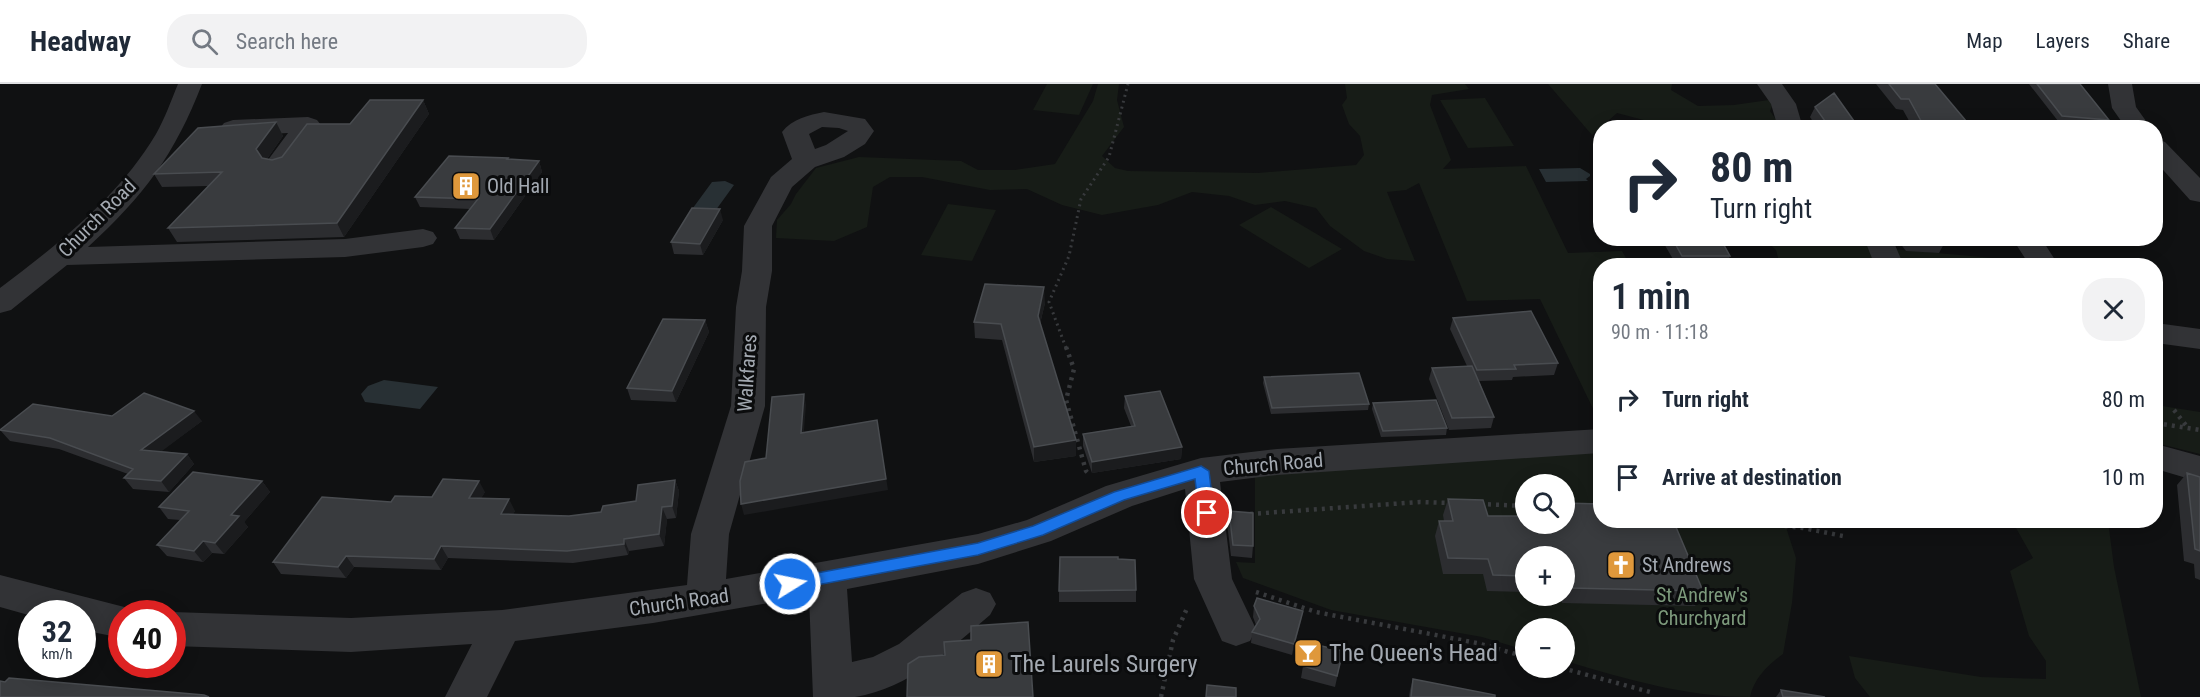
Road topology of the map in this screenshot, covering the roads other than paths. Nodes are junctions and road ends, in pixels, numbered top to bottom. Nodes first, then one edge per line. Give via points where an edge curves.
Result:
1 (190, 84) edge
2 (1769, 84) edge
3 (2120, 84) edge
4 (1790, 120) edge
5 (2133, 120) edge
6 (169, 134) junction
7 (2163, 154) edge
8 (806, 161) dead end
9 (279, 163) edge
10 (2200, 194) edge
11 (423, 238) dead end
12 (61, 256) junction
13 (0, 303) edge
14 (2163, 334) edge
15 (2200, 339) edge
16 (1593, 441) edge
17 (2163, 460) edge
18 (2200, 469) edge
19 (1201, 471) junction
20 (827, 577) junction
21 (0, 591) edge
22 (705, 598) junction
23 (32, 600) edge
24 (976, 604) dead end
25 (502, 626) junction
26 (186, 629) edge
27 (1236, 629) dead end
28 (833, 691) edge
29 (466, 697) edge

1 - 6 street, Church Road
2 - 4 street via 1778,92
3 - 5 street via 2124,108
6 - 9 street via 308,125
6 - 12 street, Church Road via 128,192
7 - 10 street
8 - 22 street, Walkfares via 781,183 758,226 748,406 710,534
11 - 12 street via 335,249
12 - 13 street, Church Road
14 - 15 street
16 - 19 street, Church Road via 1277,462
17 - 18 street
19 - 20 street, Church Road via 1119,496 1038,531 978,549
19 - 27 street via 1213,579
20 - 22 street, Church Road
20 - 28 street
21 - 23 street
22 - 25 street, Church Road
24 - 28 street via 914,656
25 - 26 street, Church Road via 351,635
25 - 29 street

